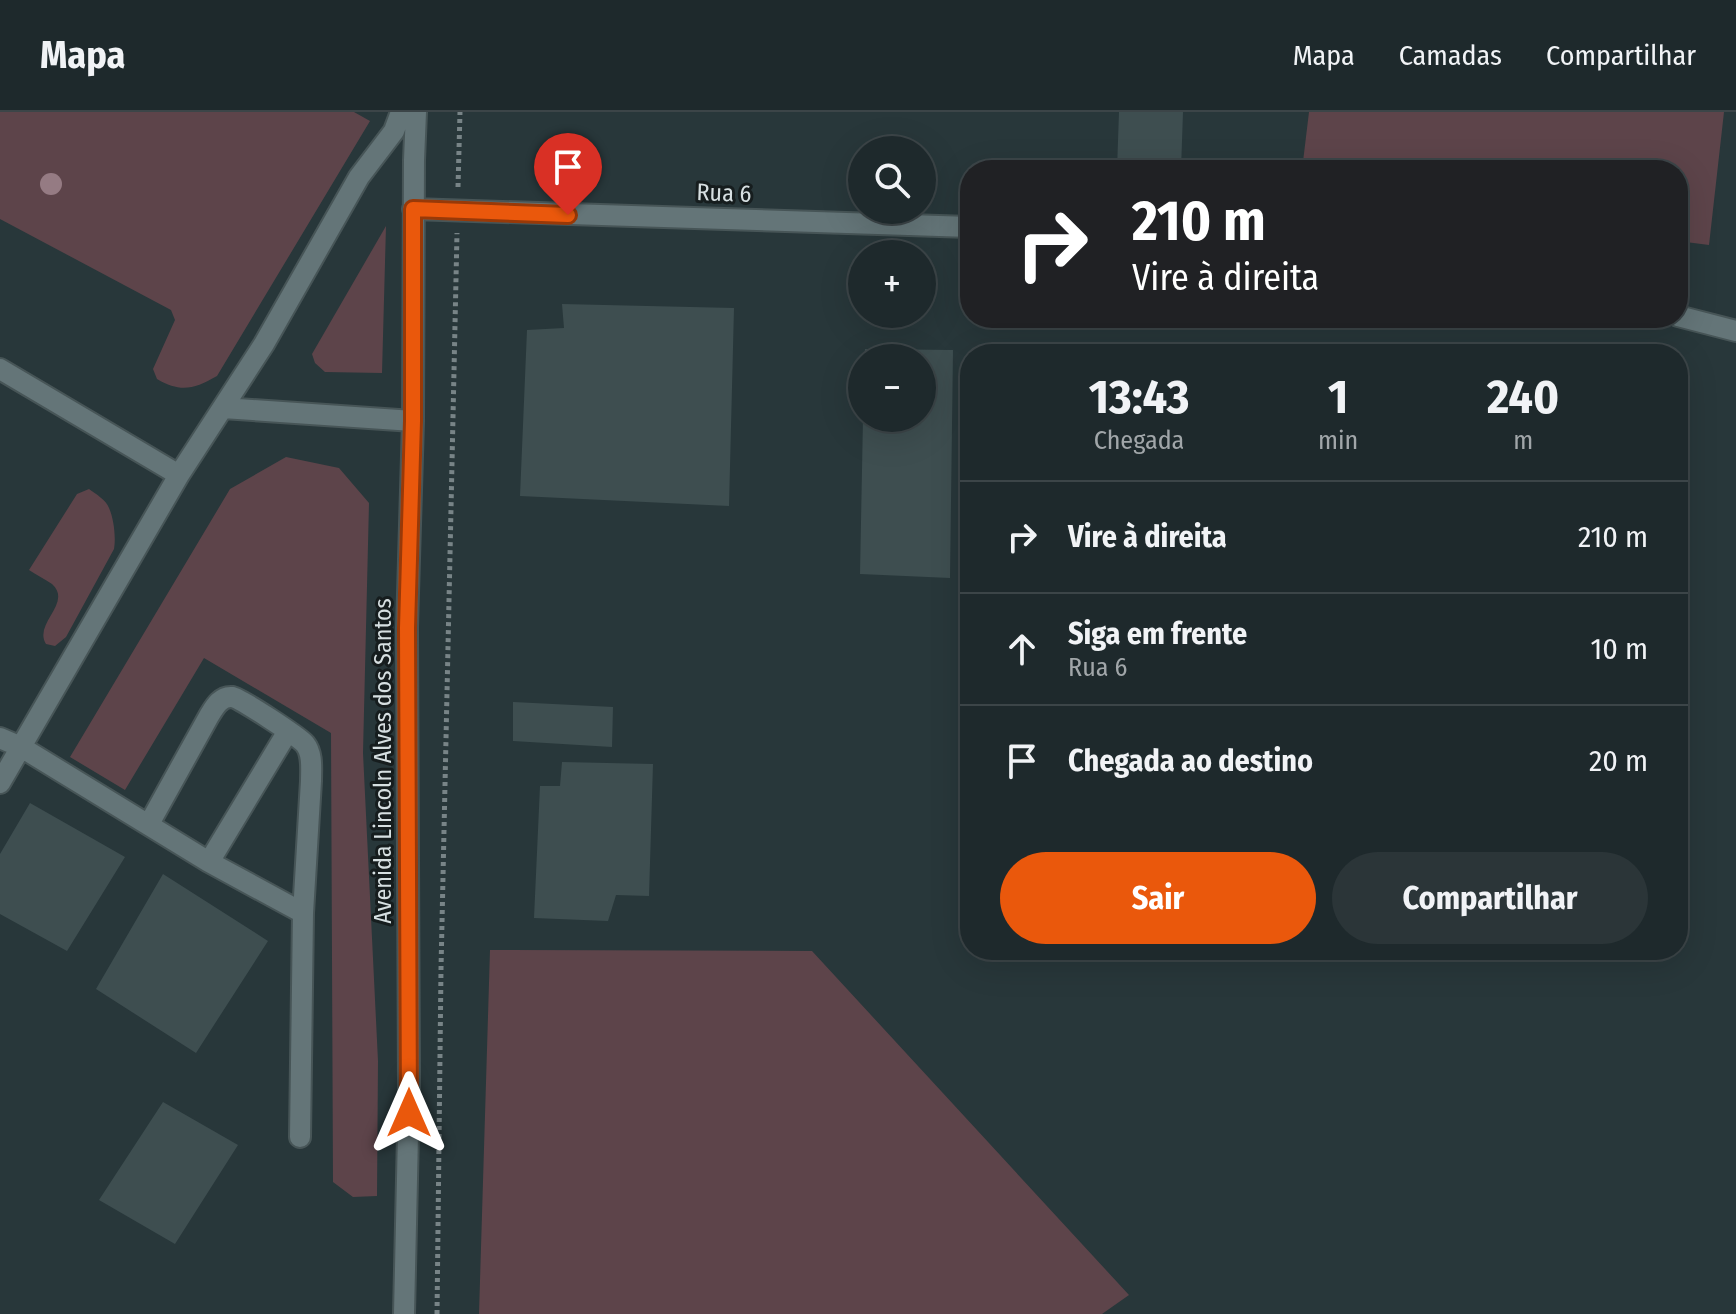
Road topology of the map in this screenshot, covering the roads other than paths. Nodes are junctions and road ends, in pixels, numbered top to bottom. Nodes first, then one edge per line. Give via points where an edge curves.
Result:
1 (401, 112) edge
2 (416, 112) edge
3 (413, 209) junction
4 (960, 227) edge
5 (1688, 319) edge
6 (1736, 331) edge
7 (0, 369) edge
8 (223, 408) junction
9 (413, 421) junction
10 (179, 475) junction
11 (288, 731) junction
12 (0, 738) edge
13 (21, 747) junction
14 (0, 783) edge
15 (149, 824) junction
16 (209, 862) junction
17 (303, 913) junction
18 (300, 1137) dead end
19 (404, 1314) edge

1 - 8 street
2 - 3 street, Avenida Lincoln Alves dos Santos
3 - 4 street, Rua 6
3 - 9 street, Avenida Lincoln Alves dos Santos
5 - 6 street
7 - 10 street
8 - 9 street
8 - 10 street
9 - 19 street, Avenida Lincoln Alves dos Santos
10 - 13 street
11 - 15 street via 235,697 223,699
11 - 16 street
11 - 17 street via 306,745 311,765
12 - 13 street
13 - 14 street
13 - 15 street
15 - 16 street
16 - 17 street
17 - 18 street

